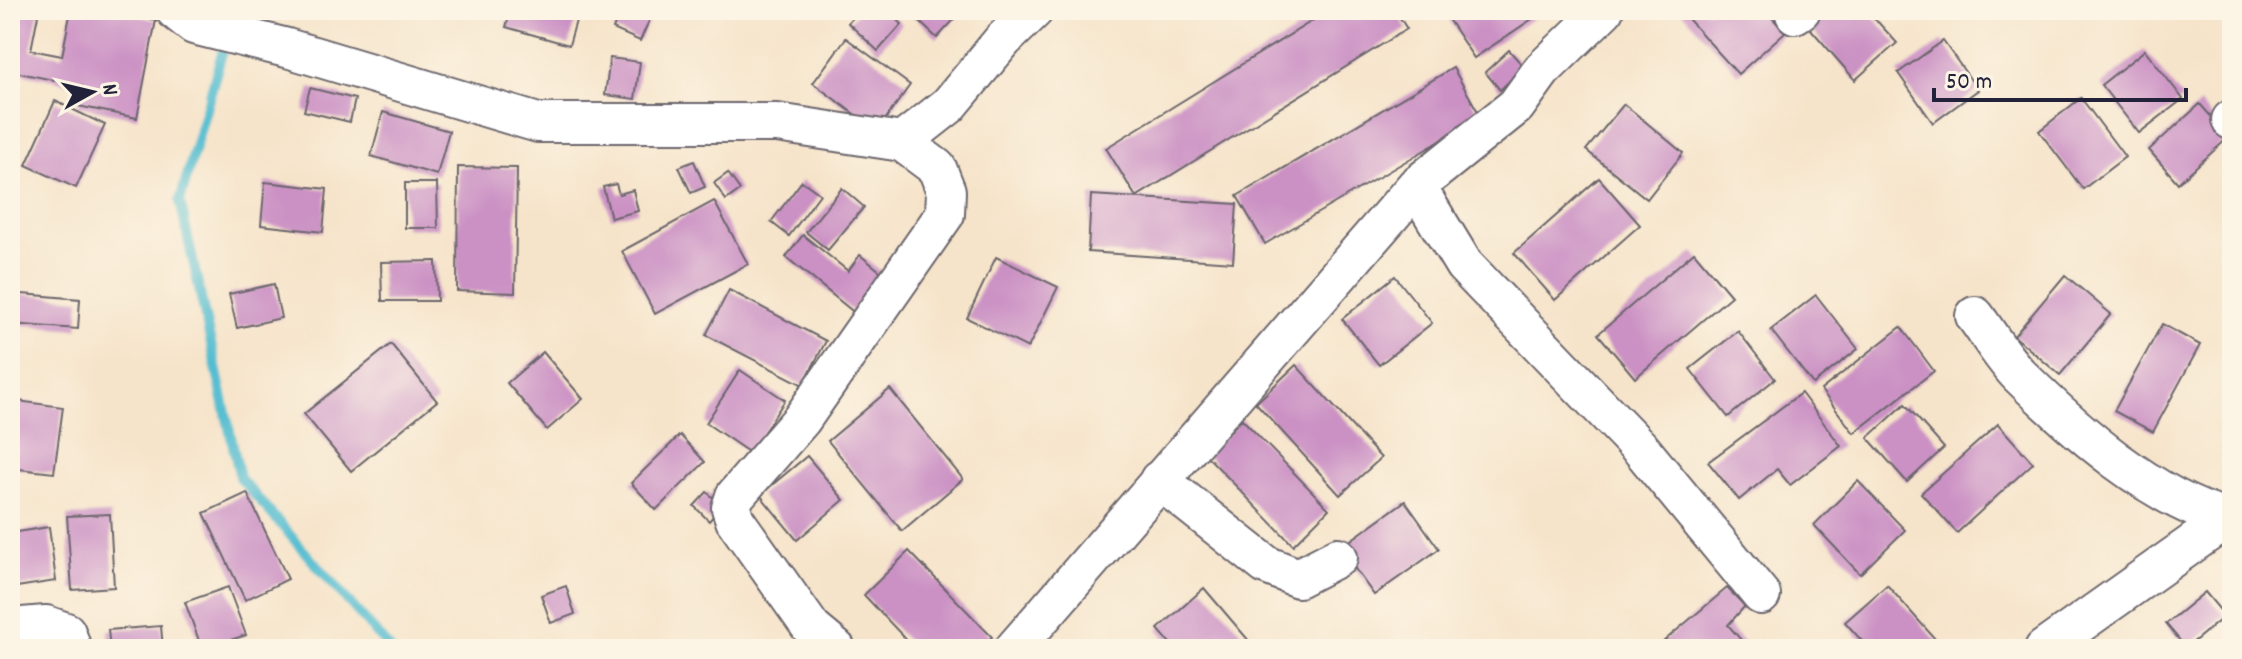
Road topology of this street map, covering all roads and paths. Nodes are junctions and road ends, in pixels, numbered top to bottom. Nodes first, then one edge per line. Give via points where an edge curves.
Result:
1 (175, 10) edge
2 (1034, 10) edge
3 (1604, 10) edge
4 (902, 142) junction
5 (1416, 186) junction
6 (1975, 316) dead end
7 (1159, 480) junction
8 (2229, 518) edge
9 (1338, 557) dead end
10 (1761, 595) dead end
11 (10, 628) edge
12 (72, 649) edge
13 (836, 649) edge
14 (1014, 649) edge
15 (2044, 649) edge

1 - 4 street via 194,25 538,123 777,123
2 - 4 street via 949,105
3 - 5 street via 1542,70 1516,106
4 - 13 street via 937,168 946,191 945,214 802,419 735,496 731,508 812,629
5 - 7 street
5 - 10 street via 1464,265 1641,449
6 - 8 street via 2018,374 2154,489 2194,510
7 - 9 street via 1266,565 1298,578
7 - 14 street
8 - 15 street
11 - 12 street via 46,625 66,632

